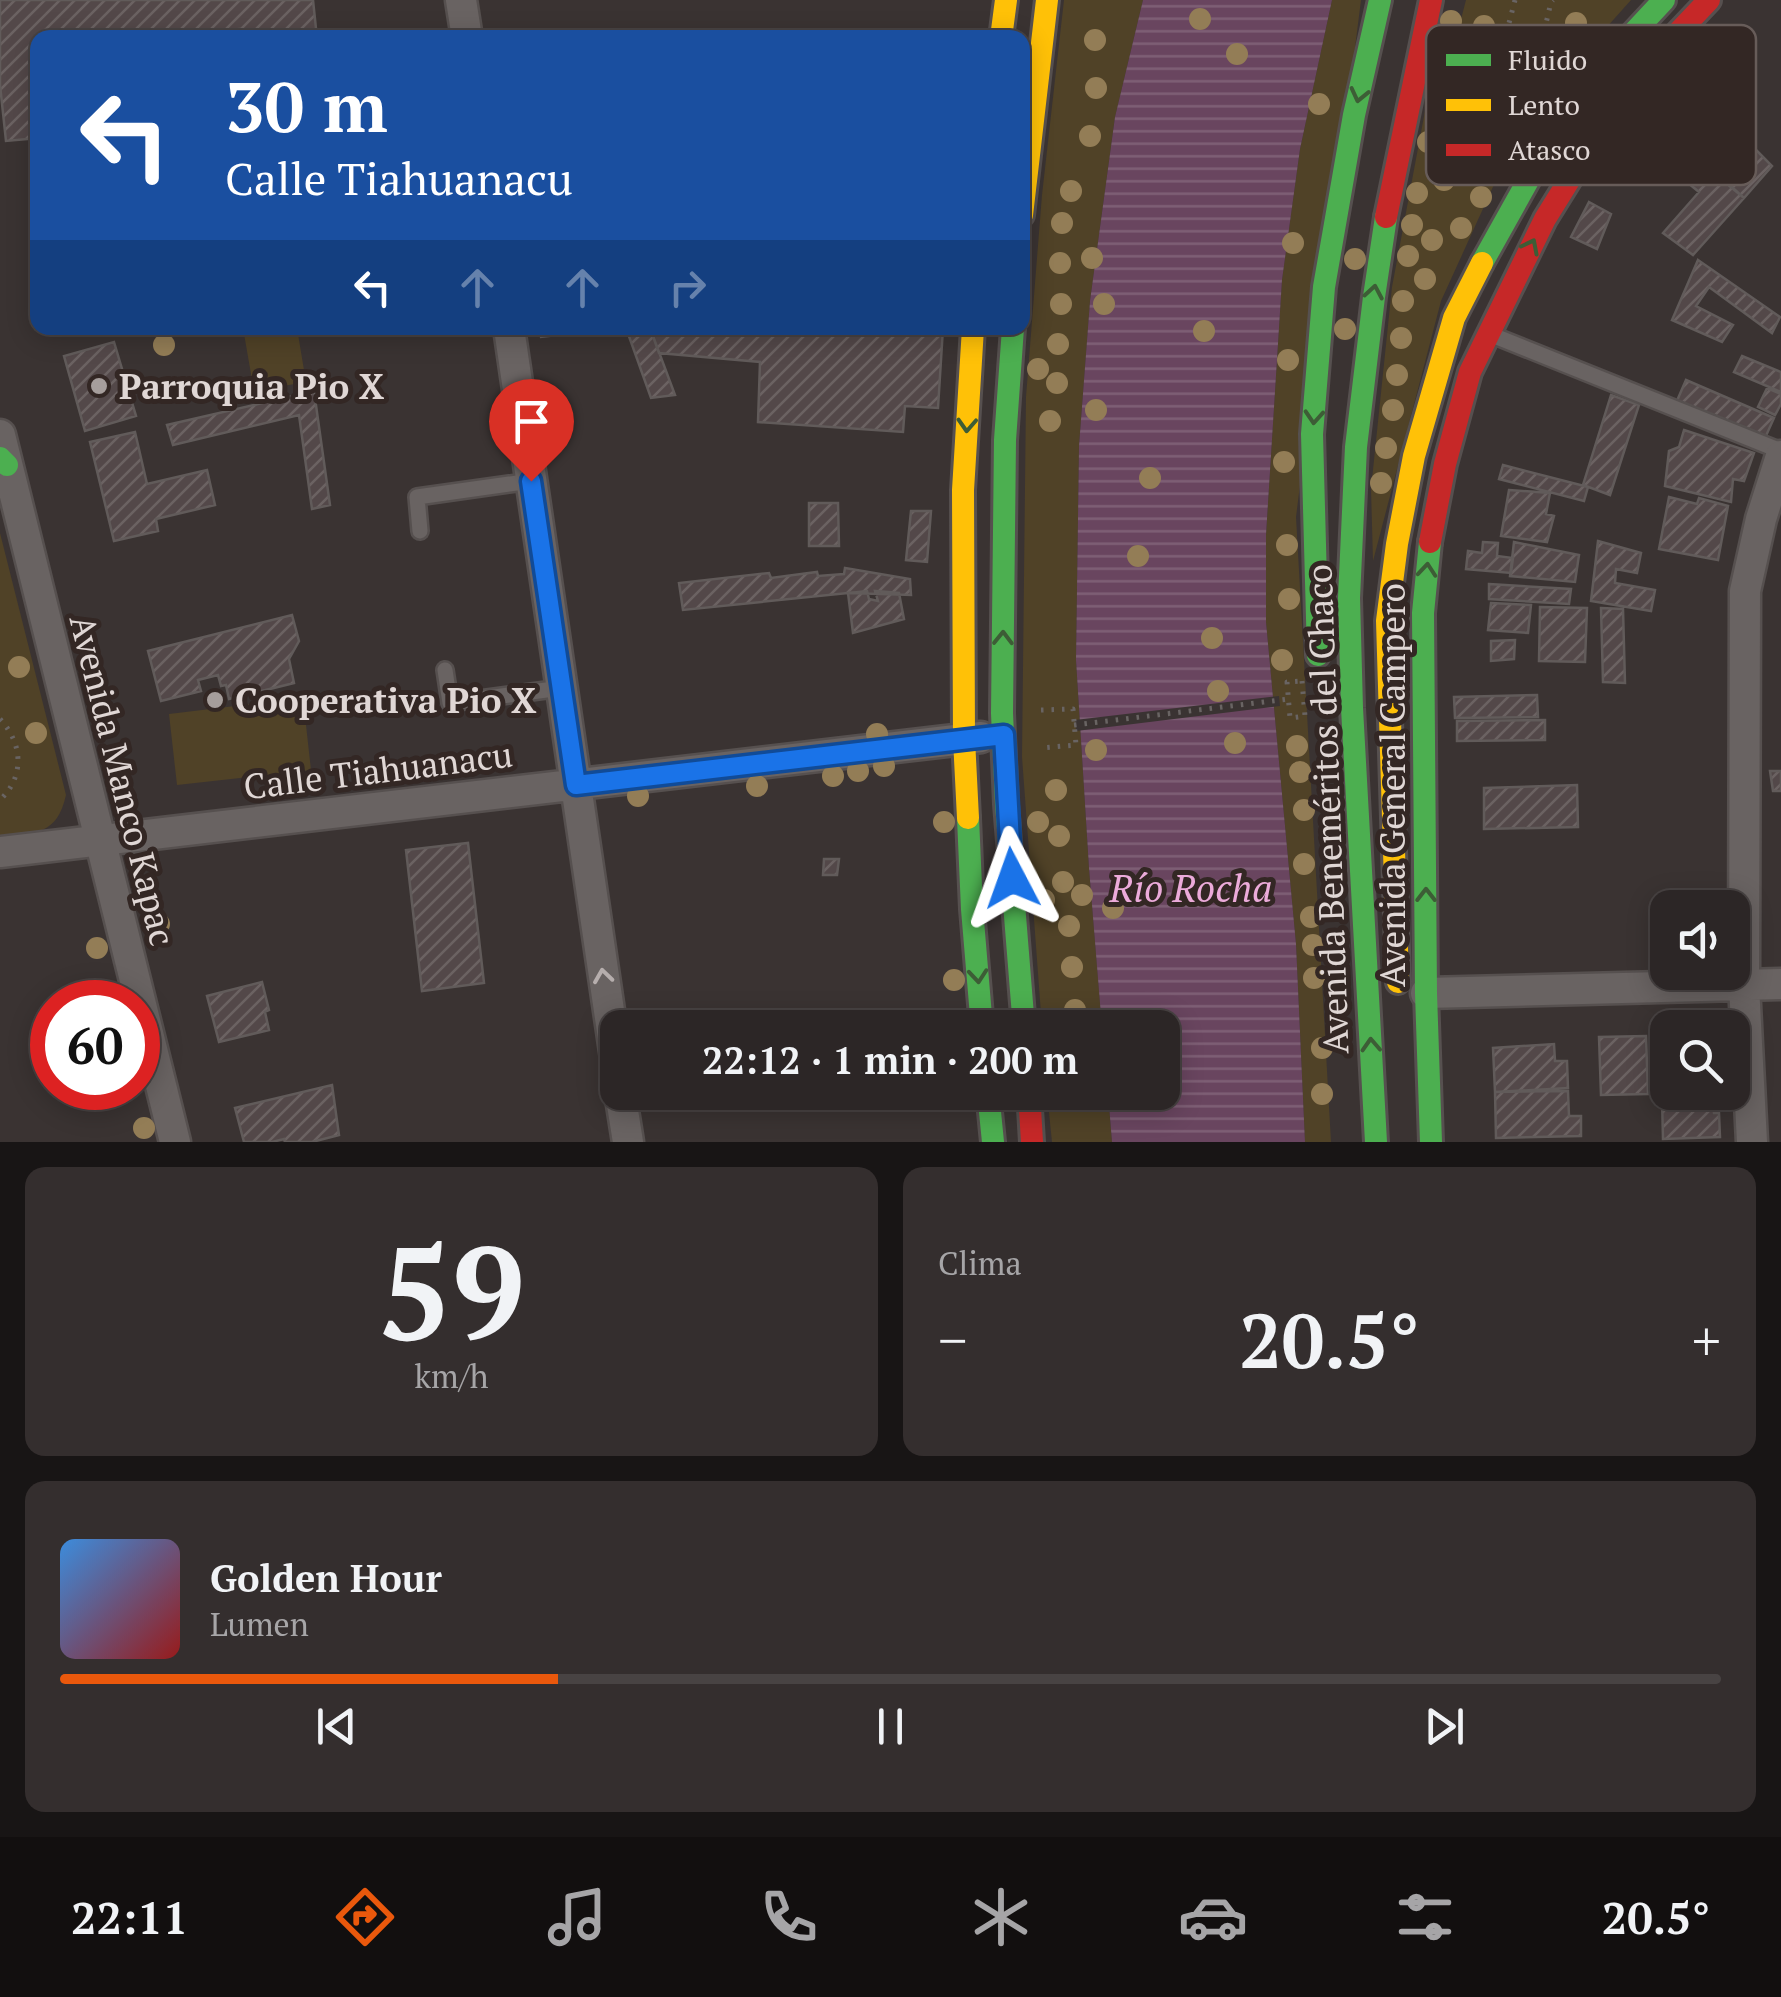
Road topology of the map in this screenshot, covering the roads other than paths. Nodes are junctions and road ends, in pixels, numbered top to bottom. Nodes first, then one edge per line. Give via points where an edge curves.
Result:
1 (461, 0) edge
2 (1006, 0) edge
3 (1047, 0) edge
4 (1380, 0) edge
5 (1431, 0) edge
6 (1664, 0) edge
7 (1710, 0) edge
8 (1641, 25) edge
9 (1686, 25) edge
10 (465, 30) edge
11 (1002, 30) edge
12 (1030, 146) edge
13 (1525, 185) edge
14 (1566, 185) edge
15 (1454, 318) junction
16 (1488, 333) junction
17 (510, 335) edge
18 (972, 335) edge
19 (1013, 335) edge
20 (2, 453) edge
21 (1781, 453) edge
22 (531, 481) junction
23 (420, 531) dead end
24 (446, 670) dead end
25 (1318, 680) dead end
26 (561, 688) junction
27 (1004, 735) junction
28 (964, 739) junction
29 (576, 785) junction
30 (100, 840) junction
31 (0, 852) edge
32 (1744, 890) edge
33 (1750, 984) edge
34 (1781, 984) edge
35 (1650, 986) edge
36 (1744, 990) edge
37 (1426, 992) junction
38 (609, 1010) edge
39 (980, 1010) edge
40 (1023, 1010) edge
41 (1399, 1010) dead end
42 (623, 1110) edge
43 (989, 1110) edge
44 (1029, 1110) edge
45 (175, 1142) edge
46 (628, 1142) edge
47 (992, 1142) edge
48 (1032, 1142) edge
49 (1376, 1142) edge
50 (1432, 1142) edge
51 (1752, 1142) edge

1 - 10 street
2 - 11 main road
3 - 12 main road
4 -> 25 main road, Avenida Beneméritos del Chaco via 1324,287 1312,434
49 -> 5 main road, Avenida Beneméritos del Chaco via 1350,582 1368,325
6 - 8 main road, Avenida General Campero
9 -> 7 main road, Avenida General Campero
13 - 15 main road, Avenida General Campero
16 -> 14 main road, Avenida General Campero
15 - 16 lane
15 - 41 main road, Avenida General Campero via 1414,456 1387,621
16 - 21 lane
37 -> 16 main road, Avenida General Campero via 1428,555 1470,372
17 - 22 street
18 -> 28 main road via 963,490
27 -> 19 main road
20 - 30 street, Avenida Manco Kapac
21 - 32 street via 1745,591
22 - 23 lane via 417,497
22 - 26 street
24 - 26 lane via 450,703
26 - 29 street
27 - 28 street, Calle Tiahuanacu
27 - 40 main road
28 - 29 street, Calle Tiahuanacu
28 -> 39 main road
29 - 30 street, Calle Tiahuanacu
38 -> 29 street
30 - 31 street, Calle Tiahuanacu
30 - 45 street, Avenida Manco Kapac
33 - 34 street
35 - 37 street
36 - 51 street
37 - 50 main road, Avenida General Campero
42 - 46 street
43 - 47 main road
44 - 48 main road

